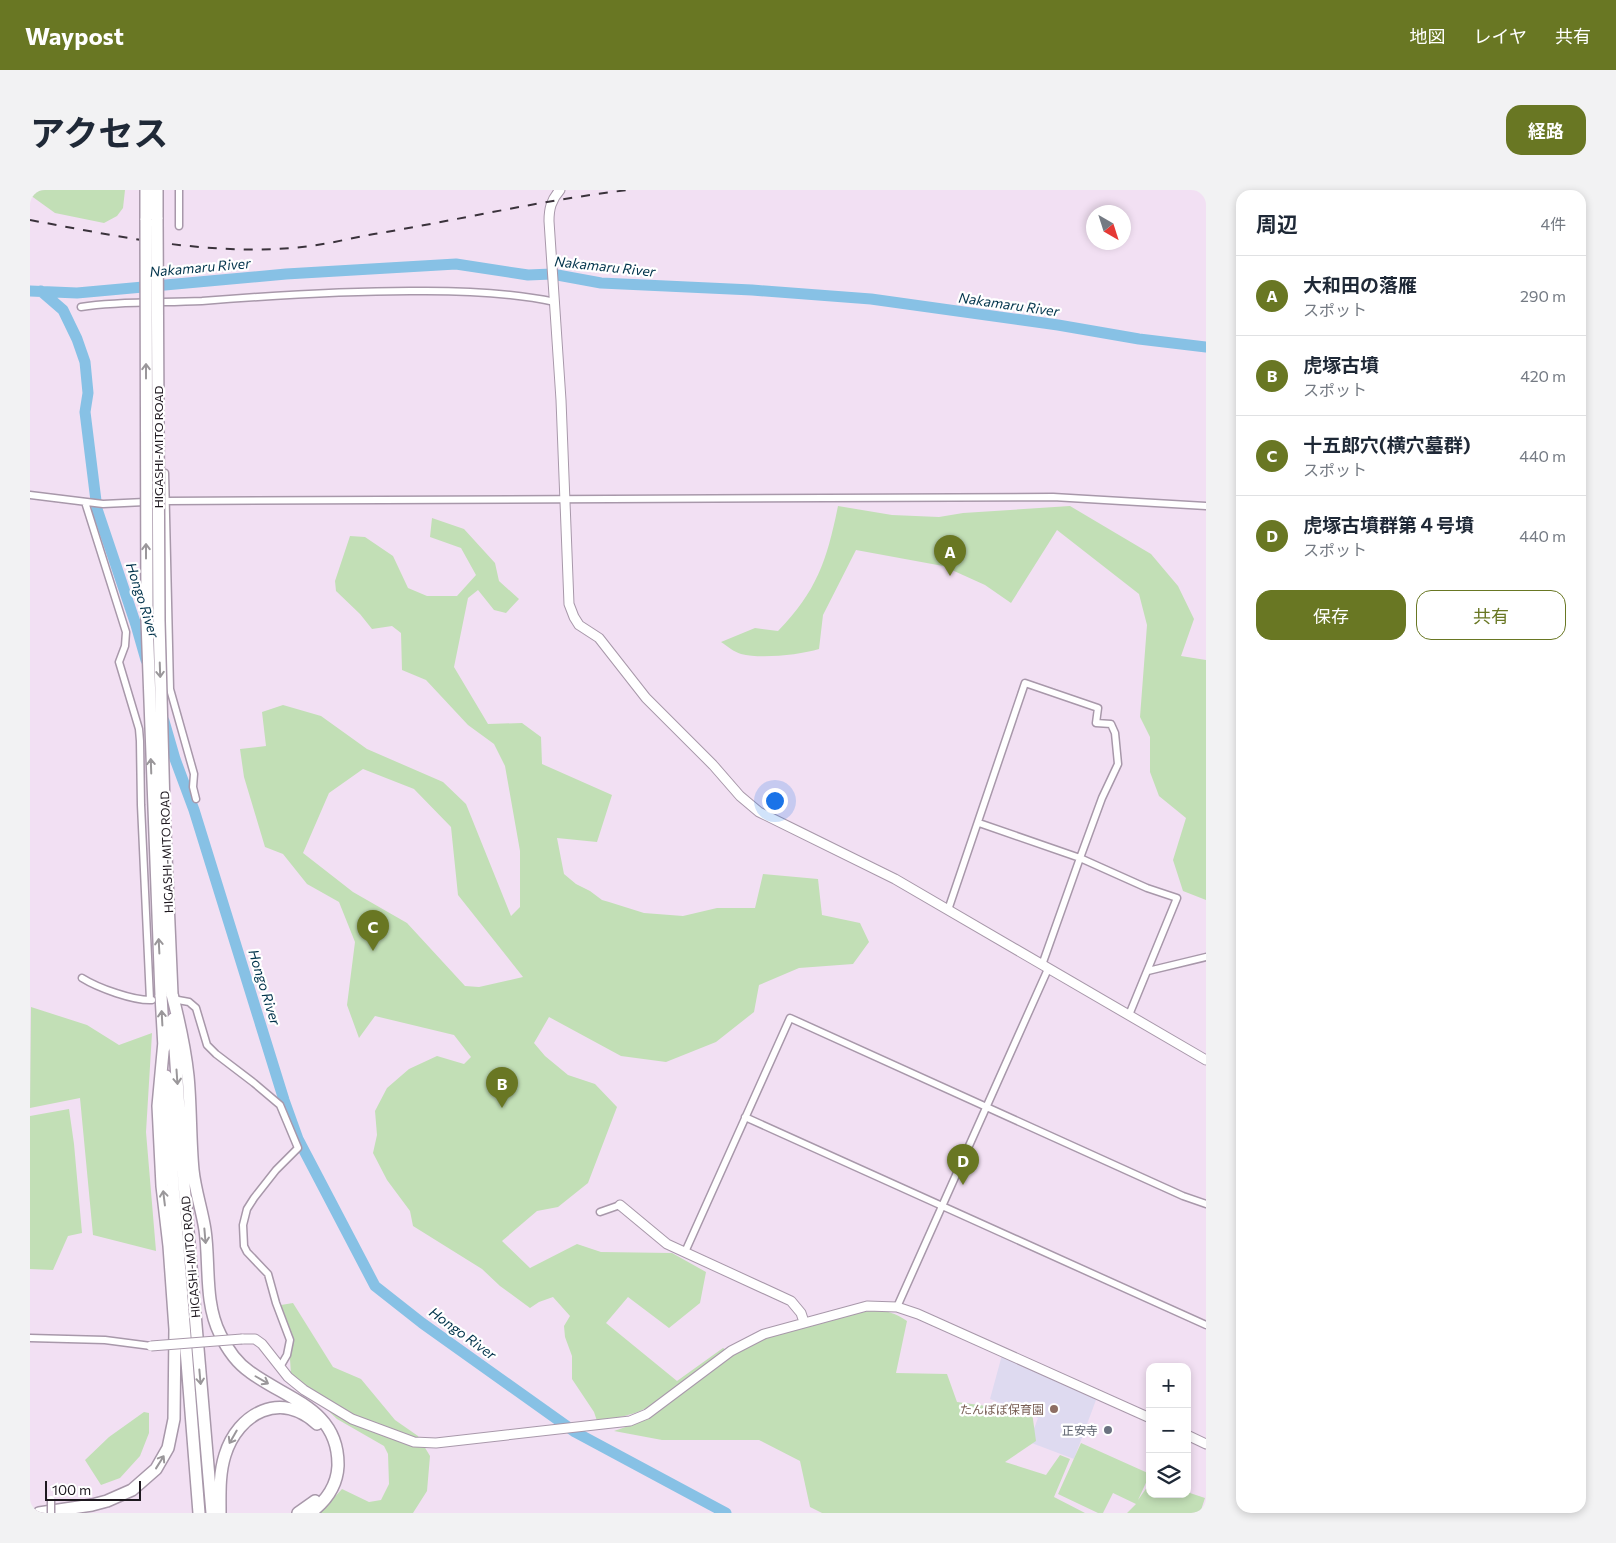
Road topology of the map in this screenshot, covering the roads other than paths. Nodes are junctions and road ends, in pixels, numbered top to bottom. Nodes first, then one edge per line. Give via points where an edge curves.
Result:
1 (146, 190) edge
2 (157, 190) edge
3 (179, 190) edge
4 (560, 190) edge
5 (151, 219) junction
6 (178, 226) dead end
7 (555, 302) junction
8 (81, 306) dead end
9 (165, 473) dead end
10 (30, 494) edge
11 (565, 500) junction
12 (166, 501) junction
13 (85, 502) junction
14 (1206, 506) edge
15 (196, 799) dead end
16 (979, 823) junction
17 (1080, 858) junction
18 (948, 910) junction
19 (1206, 957) edge
20 (1045, 967) junction
21 (1148, 971) junction
22 (82, 978) dead end
23 (163, 998) junction
24 (1129, 1015) junction
25 (164, 1041) junction
26 (1206, 1060) edge
27 (986, 1107) junction
28 (745, 1117) junction
29 (620, 1204) joint
30 (1206, 1204) edge
31 (942, 1206) junction
32 (600, 1212) dead end
33 (685, 1252) junction
34 (896, 1307) junction
35 (804, 1322) junction
36 (1206, 1325) edge
37 (30, 1338) edge
38 (151, 1346) joint
39 (280, 1367) junction
40 (1146, 1416) edge
41 (1191, 1437) edge
42 (1206, 1444) edge
43 (52, 1496) dead end
44 (39, 1513) edge
45 (51, 1513) edge
46 (199, 1513) edge
47 (212, 1513) edge
48 (220, 1513) edge
49 (298, 1513) edge
50 (310, 1513) edge

1 - 5 highway, HIGASHI-MITO ROAD
2 - 5 highway, HIGASHI-MITO ROAD
3 - 6 street
4 - 7 street via 549,210
5 - 23 highway, HIGASHI-MITO ROAD, bridge via 146,622
7 - 8 street via 524,295 356,290
7 - 11 street
9 - 12 street
10 - 13 street
11 - 12 street
11 - 14 street via 1053,497
11 - 18 street via 571,612 579,625 599,638 660,714 759,812
12 - 13 street
12 - 15 street via 170,689 192,769
13 - 23 street via 126,632 119,662 139,729
16 - 17 street
16 - 17 street via 1025,684 1098,708 1096,724 1111,724 1115,733 1118,764
16 - 18 street
17 - 20 street
17 - 21 street via 1177,898
18 - 20 street
19 - 21 street
20 - 24 street
20 - 27 street
21 - 24 street
22 - 23 street via 142,1000
25 -> 23 highway, HIGASHI-MITO ROAD
23 - 39 street via 189,1002 196,1008 207,1045 280,1105 298,1148 254,1198 243,1225 246,1252 268,1274 290,1340
23 -> 47 highway, HIGASHI-MITO ROAD via 184,1184
23 -> 50 highway via 182,1029 193,1171 205,1230 211,1300 219,1333 243,1366 315,1412 335,1441 338,1459 335,1480 326,1499
24 - 26 street
44 -> 25 highway via 92,1505 132,1490 149,1478 168,1448 174,1419 175,1338 158,1106
25 - 46 highway, HIGASHI-MITO ROAD
27 - 28 street via 790,1018
27 - 30 street
27 - 31 street
28 - 31 street
28 - 33 street
29 - 32 street
29 - 33 street via 667,1244
31 - 34 street
31 - 36 street
33 - 35 street via 787,1298 801,1313
34 - 35 street via 867,1306
34 - 40 street
35 - 39 street via 764,1334 731,1351 647,1414 630,1421 436,1443 414,1442 352,1419 304,1390
37 - 38 street via 105,1340
38 - 39 street, bridge via 242,1338 255,1340
41 - 42 street
43 - 45 street, bridge
49 -> 48 highway via 315,1501 326,1485 331,1467 330,1448 323,1432 311,1419 297,1411 280,1408 256,1413 231,1439 222,1467

